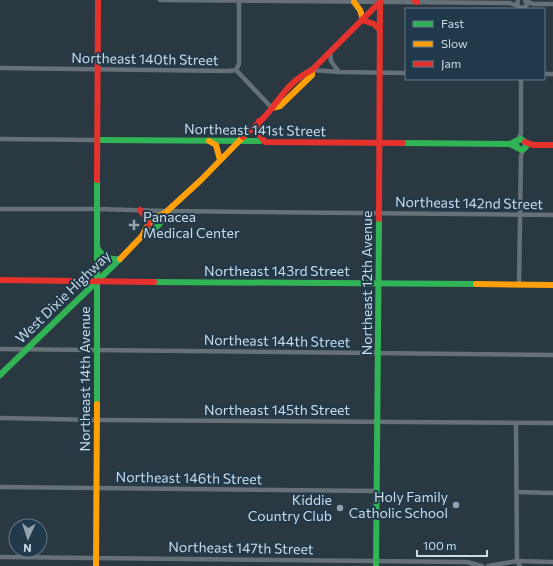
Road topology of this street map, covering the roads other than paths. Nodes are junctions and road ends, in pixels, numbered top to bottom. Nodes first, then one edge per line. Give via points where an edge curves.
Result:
1 (98, 0) edge
2 (160, 0) edge
3 (239, 0) edge
4 (518, 0) edge
5 (526, 0) edge
6 (381, 1) edge
7 (415, 1) edge
8 (354, 2) junction
9 (510, 3) junction
10 (533, 4) junction
11 (553, 4) edge
12 (522, 8) edge
13 (362, 20) junction
14 (380, 30) junction
15 (330, 52) junction
16 (0, 68) edge
17 (98, 70) junction
18 (236, 70) junction
19 (312, 70) junction
20 (339, 72) junction
21 (380, 72) junction
22 (405, 73) edge
23 (521, 80) edge
24 (272, 108) junction
25 (259, 121) junction
26 (0, 139) edge
27 (97, 140) junction
28 (209, 141) junction
29 (239, 141) junction
30 (263, 142) junction
31 (379, 143) junction
32 (521, 145) junction
33 (553, 145) edge
34 (220, 160) junction
35 (0, 209) edge
36 (96, 209) junction
37 (140, 210) junction
38 (166, 212) junction
39 (379, 213) junction
40 (520, 215) junction
41 (553, 215) edge
42 (148, 225) junction
43 (142, 236) junction
44 (97, 247) junction
45 (120, 259) junction
46 (0, 280) edge
47 (97, 282) junction
48 (378, 283) junction
49 (520, 285) junction
50 (553, 285) edge
51 (0, 349) edge
52 (25, 350) junction
53 (97, 350) junction
54 (379, 353) junction
55 (553, 354) edge
56 (0, 375) edge
57 (0, 418) edge
58 (97, 420) junction
59 (378, 421) junction
60 (516, 423) junction
61 (553, 423) edge
62 (0, 487) edge
63 (96, 488) junction
64 (377, 491) junction
65 (517, 492) junction
66 (553, 492) edge
67 (0, 557) edge
68 (96, 557) junction
69 (517, 561) junction
70 (553, 562) edge
71 (376, 563) edge
72 (447, 564) edge
73 (96, 566) edge
74 (482, 566) edge
75 (488, 566) edge
76 (520, 566) edge

1 - 17 street, Northeast 14th Avenue
2 - 3 street
3 - 8 street
3 - 18 street via 239,64
4 - 9 street
4 - 12 street via 517,4
5 - 10 street
5 - 12 street via 527,5
6 - 7 street
6 - 8 street
6 - 13 street, West Dixie Highway
6 - 14 street, Northeast 12th Avenue
7 - 9 street
8 - 13 street via 360,10
9 - 12 street
10 - 11 street
10 - 12 street
13 - 14 street via 374,24
13 - 15 street, West Dixie Highway
14 - 21 street, Northeast 12th Avenue
15 - 19 street, West Dixie Highway
15 - 20 street via 331,61
16 - 17 street, Northeast 140th Street
17 - 18 street, Northeast 140th Street
17 - 27 street, Northeast 14th Avenue
18 - 24 street, Northeast 140th Street
19 - 20 street
19 - 24 street, West Dixie Highway via 312,75 280,106
20 - 21 street
21 - 22 street
21 - 31 street, Northeast 12th Avenue
23 - 32 street
24 - 25 street, West Dixie Highway
25 - 29 street, West Dixie Highway
25 - 30 street via 257,132
26 - 27 street, Northeast 141st Street
27 - 28 street, Northeast 141st Street
27 - 36 street, Northeast 14th Avenue
28 - 29 street, Northeast 141st Street
28 - 34 street via 216,145
29 - 30 street, Northeast 141st Street
29 - 34 street, West Dixie Highway
30 - 31 street, Northeast 141st Street
31 - 32 street, Northeast 141st Street
31 - 39 street, Northeast 12th Avenue
32 - 33 street
32 - 40 street
34 - 38 street, West Dixie Highway
35 - 36 street, Northeast 142nd Street
36 - 37 street, Northeast 142nd Street
36 - 44 street, Northeast 14th Avenue
37 - 38 street, Northeast 142nd Street
37 - 42 street
38 - 39 street, Northeast 142nd Street
38 - 42 street, West Dixie Highway
38 - 43 street, West Dixie Highway via 164,219 151,232
39 - 40 street, Northeast 142nd Street
39 - 48 street, Northeast 12th Avenue
40 - 41 street, Northeast 142nd Street
40 - 49 street
42 - 43 street, West Dixie Highway
43 - 45 street, West Dixie Highway
44 - 45 street via 107,258
44 - 47 street, Northeast 14th Avenue
45 - 47 street, West Dixie Highway
46 - 47 street, Northeast 143rd Street
47 - 48 street, Northeast 143rd Street
47 - 52 street, West Dixie Highway
47 - 53 street, Northeast 14th Avenue
48 - 49 street, Northeast 143rd Street
48 - 54 street, Northeast 12th Avenue
49 - 50 street, Northeast 143rd Street
51 - 52 street, Northeast 144th Street
52 - 53 street, Northeast 144th Street
52 - 56 street, West Dixie Highway
53 - 54 street, Northeast 144th Street
53 - 58 street, Northeast 14th Avenue
54 - 55 street, Northeast 144th Street
54 - 59 street, Northeast 12th Avenue
57 - 58 street, Northeast 145th Street
58 - 59 street, Northeast 145th Street
58 - 63 street, Northeast 14th Avenue
59 - 60 street, Northeast 145th Street
59 - 64 street, Northeast 12th Avenue
60 - 61 street, Northeast 145th Street
60 - 65 street
62 - 63 street, Northeast 146th Street
63 - 64 street, Northeast 146th Street
63 - 68 street, Northeast 14th Avenue
64 - 71 street, Northeast 12th Avenue
65 - 66 street
65 - 69 street
67 - 68 street, Northeast 147th Street
68 - 71 street, Northeast 147th Street
68 - 73 street, Northeast 14th Avenue
69 - 70 street
69 - 75 street
69 - 76 street
71 - 72 street, Northeast 147th Street
72 - 74 street, Northeast 147th Street via 467,562

